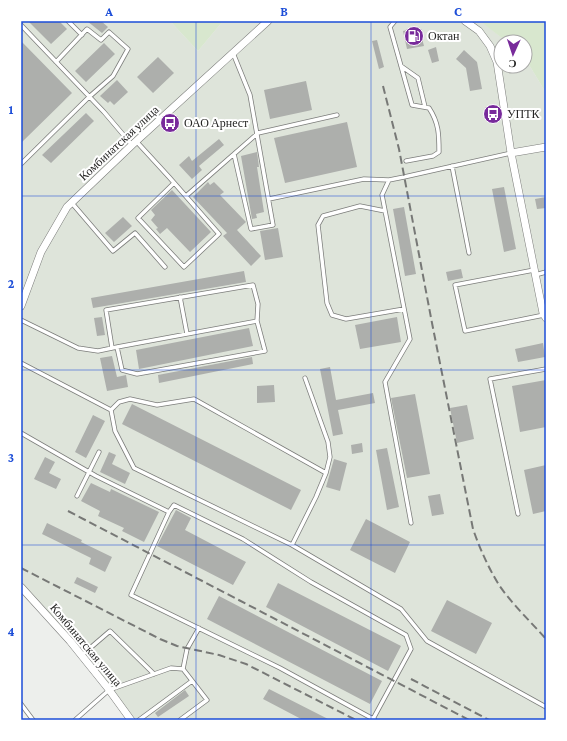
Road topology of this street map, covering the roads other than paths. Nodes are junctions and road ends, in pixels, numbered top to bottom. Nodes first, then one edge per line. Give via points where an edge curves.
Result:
1 (68, 21) edge
2 (268, 21) edge
3 (391, 21) edge
4 (395, 21) edge
5 (465, 21) edge
6 (21, 26) edge
7 (390, 27) junction
8 (82, 35) junction
9 (233, 53) junction
10 (56, 62) junction
11 (401, 66) junction
12 (90, 97) junction
13 (425, 107) junction
14 (337, 115) dead end
15 (258, 133) junction
16 (134, 143) junction
17 (546, 147) edge
18 (511, 153) junction
19 (234, 154) junction
20 (406, 161) dead end
21 (21, 164) edge
22 (452, 166) junction
23 (389, 180) junction
24 (174, 182) junction
25 (186, 196) junction
26 (269, 198) junction
27 (71, 202) junction
28 (385, 211) junction
29 (469, 253) dead end
30 (165, 267) dead end
31 (535, 272) junction
32 (546, 272) edge
33 (180, 297) junction
34 (21, 306) edge
35 (404, 309) junction
36 (545, 317) edge
37 (21, 320) edge
38 (257, 321) junction
39 (187, 334) junction
40 (114, 348) junction
41 (21, 363) edge
42 (546, 369) edge
43 (305, 378) dead end
44 (111, 410) junction
45 (21, 433) edge
46 (99, 452) dead end
47 (89, 472) junction
48 (326, 473) junction
49 (77, 496) dead end
50 (169, 512) junction
51 (518, 514) dead end
52 (411, 523) dead end
53 (292, 545) junction
54 (21, 587) edge
55 (199, 628) junction
56 (82, 655) junction
57 (183, 669) junction
58 (154, 674) junction
59 (192, 681) junction
60 (109, 690) junction
61 (21, 704) edge
62 (546, 707) edge
63 (374, 719) edge
64 (33, 720) edge
65 (74, 720) edge
66 (131, 720) edge
67 (139, 720) edge
68 (180, 720) edge

1 - 8 lane
2 - 9 street, Комбинатская улица
3 - 7 lane
4 - 7 lane
5 - 18 street via 479,31 497,62
6 - 10 lane
7 - 11 lane
8 - 10 lane
8 - 12 lane via 87,29 101,40 109,32 128,49 114,76
9 - 15 lane via 250,95
9 - 16 street, Комбинатская улица
10 - 12 lane
11 - 13 lane via 418,78
11 - 13 lane via 412,105
12 - 16 lane
12 - 21 lane
13 - 20 lane via 429,108 436,118 439,152 433,156
14 - 15 lane
15 - 19 lane
15 - 26 lane
16 - 24 lane
16 - 27 street, Комбинатская улица
17 - 18 street
18 - 22 lane
18 - 31 street
19 - 25 lane
19 - 26 lane via 251,228 274,225
22 - 23 lane
22 - 29 lane
23 - 26 lane via 364,179
23 - 28 lane via 382,195
24 - 25 lane
24 - 25 lane via 138,218 184,267 219,234
27 - 30 lane via 113,251 135,233
27 - 34 street, Комбинатская улица via 41,252
28 - 35 lane
28 - 35 lane via 360,206 324,216 318,224 327,303 332,315 346,319
31 - 32 lane
31 - 36 street
31 - 36 lane via 455,285 465,330
33 - 38 lane via 253,285 258,304
33 - 39 lane
33 - 40 lane via 106,310
35 - 52 lane via 410,339 385,382
37 - 40 lane via 78,348 98,351
38 - 39 lane
38 - 40 lane via 265,351 137,374 122,370
39 - 40 lane
41 - 44 lane
42 - 51 lane via 490,379
43 - 48 lane via 328,442 330,457
44 - 48 lane via 119,402 130,399 156,405 194,399
44 - 53 lane via 115,431 134,468
45 - 47 lane
46 - 47 lane
47 - 49 lane
47 - 50 lane
48 - 53 lane
50 - 55 lane via 131,595
50 - 63 lane via 174,505 243,539 310,582 406,635 411,649
53 - 62 lane via 401,609 426,641
54 - 56 street, Комбинатская улица
55 - 57 lane via 187,649
55 - 63 lane
56 - 58 lane via 110,631
56 - 60 street, Комбинатская улица
57 - 58 lane via 171,668
57 - 59 lane
58 - 60 lane
59 - 67 lane
59 - 68 lane via 207,700
60 - 65 lane
60 - 66 street, Комбинатская улица
61 - 64 lane

